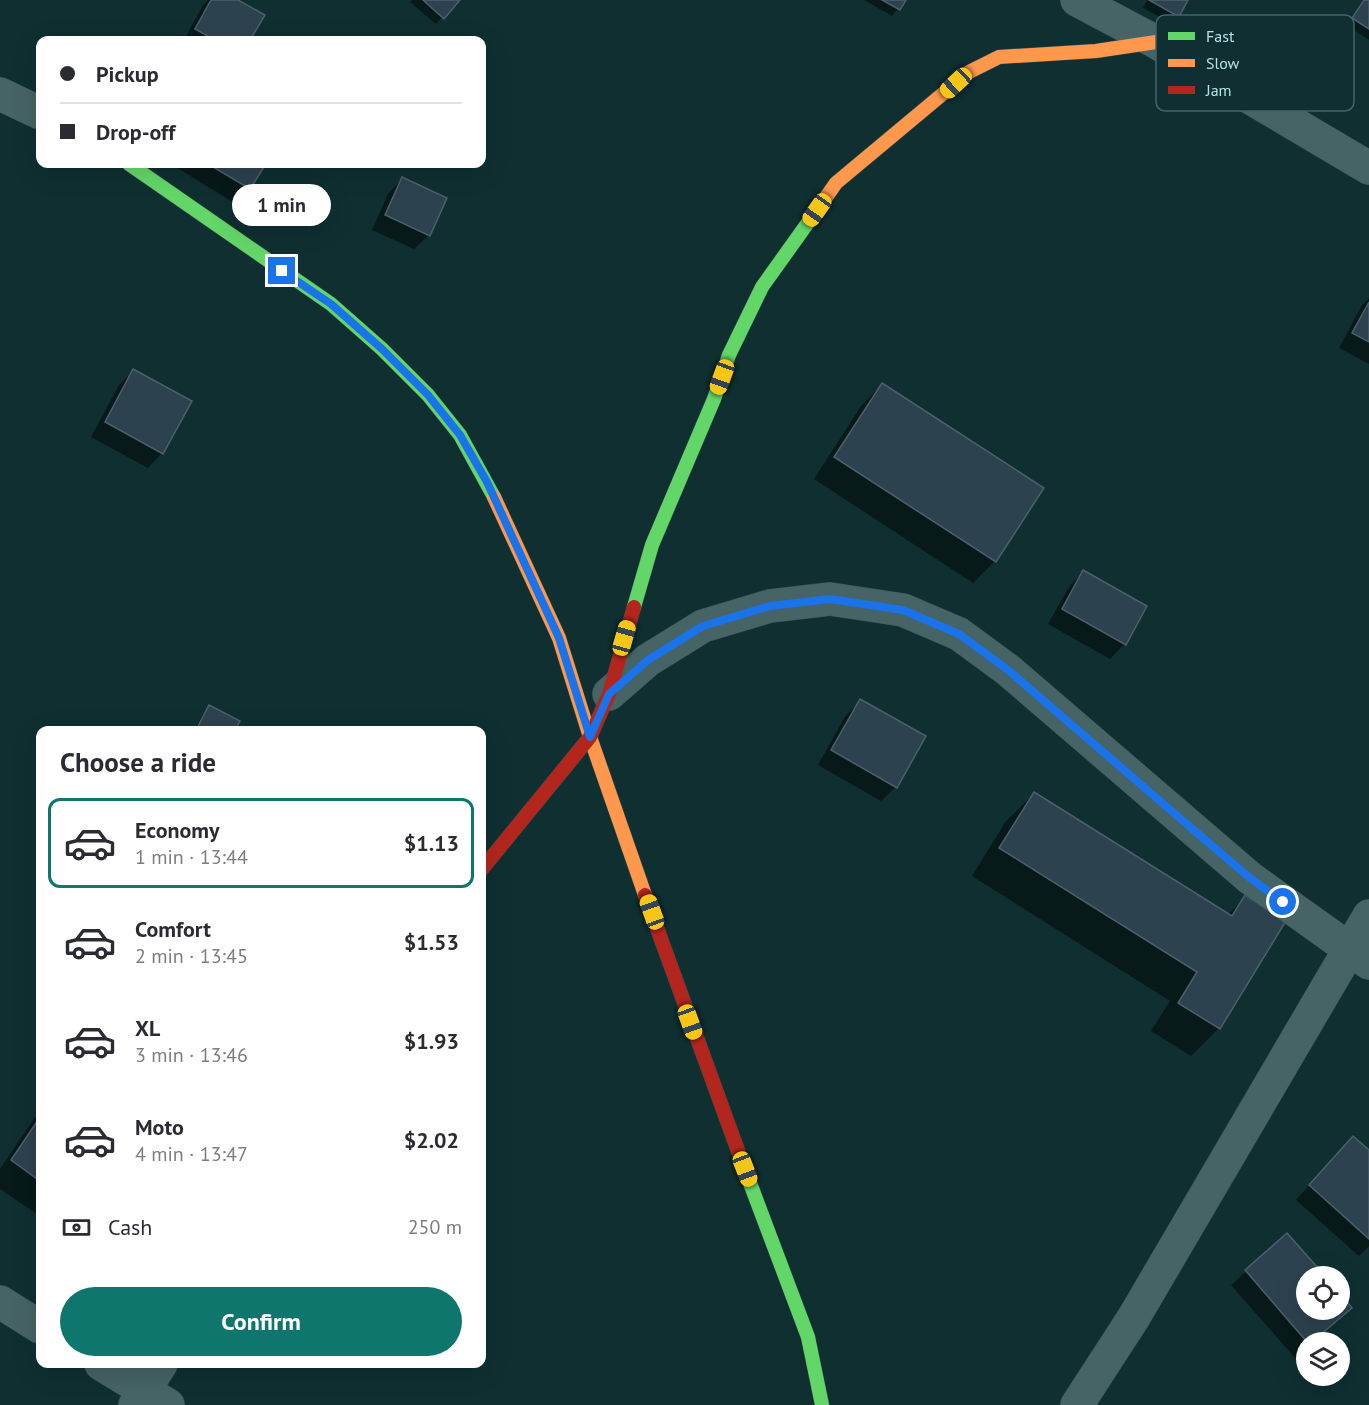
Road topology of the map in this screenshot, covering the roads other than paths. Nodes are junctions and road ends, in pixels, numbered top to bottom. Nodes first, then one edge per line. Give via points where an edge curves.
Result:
1 (1077, 0) edge
2 (1156, 42) joint
3 (0, 94) edge
4 (36, 111) edge
5 (1273, 111) edge
6 (135, 168) edge
7 (1369, 168) edge
8 (609, 694) junction
9 (590, 737) junction
10 (486, 863) edge
11 (1369, 916) edge
12 (1359, 956) edge
13 (0, 1302) edge
14 (36, 1324) edge
15 (109, 1368) edge
16 (152, 1391) edge
17 (822, 1405) edge
18 (1077, 1405) edge

1 - 2 street
2 - 8 street via 1096,51 999,57 969,72 836,183 762,287 729,355 652,544
3 - 4 street
5 - 7 street
6 - 9 street via 331,304 428,395 460,435 506,521 559,638
8 - 9 street
8 - 12 street via 648,660 703,626 770,606 830,599 903,610 959,634 1008,670 1250,878
9 - 10 street
9 - 17 street via 690,1022 808,1337
11 - 12 street
12 - 18 street
13 - 14 street
15 - 16 street

